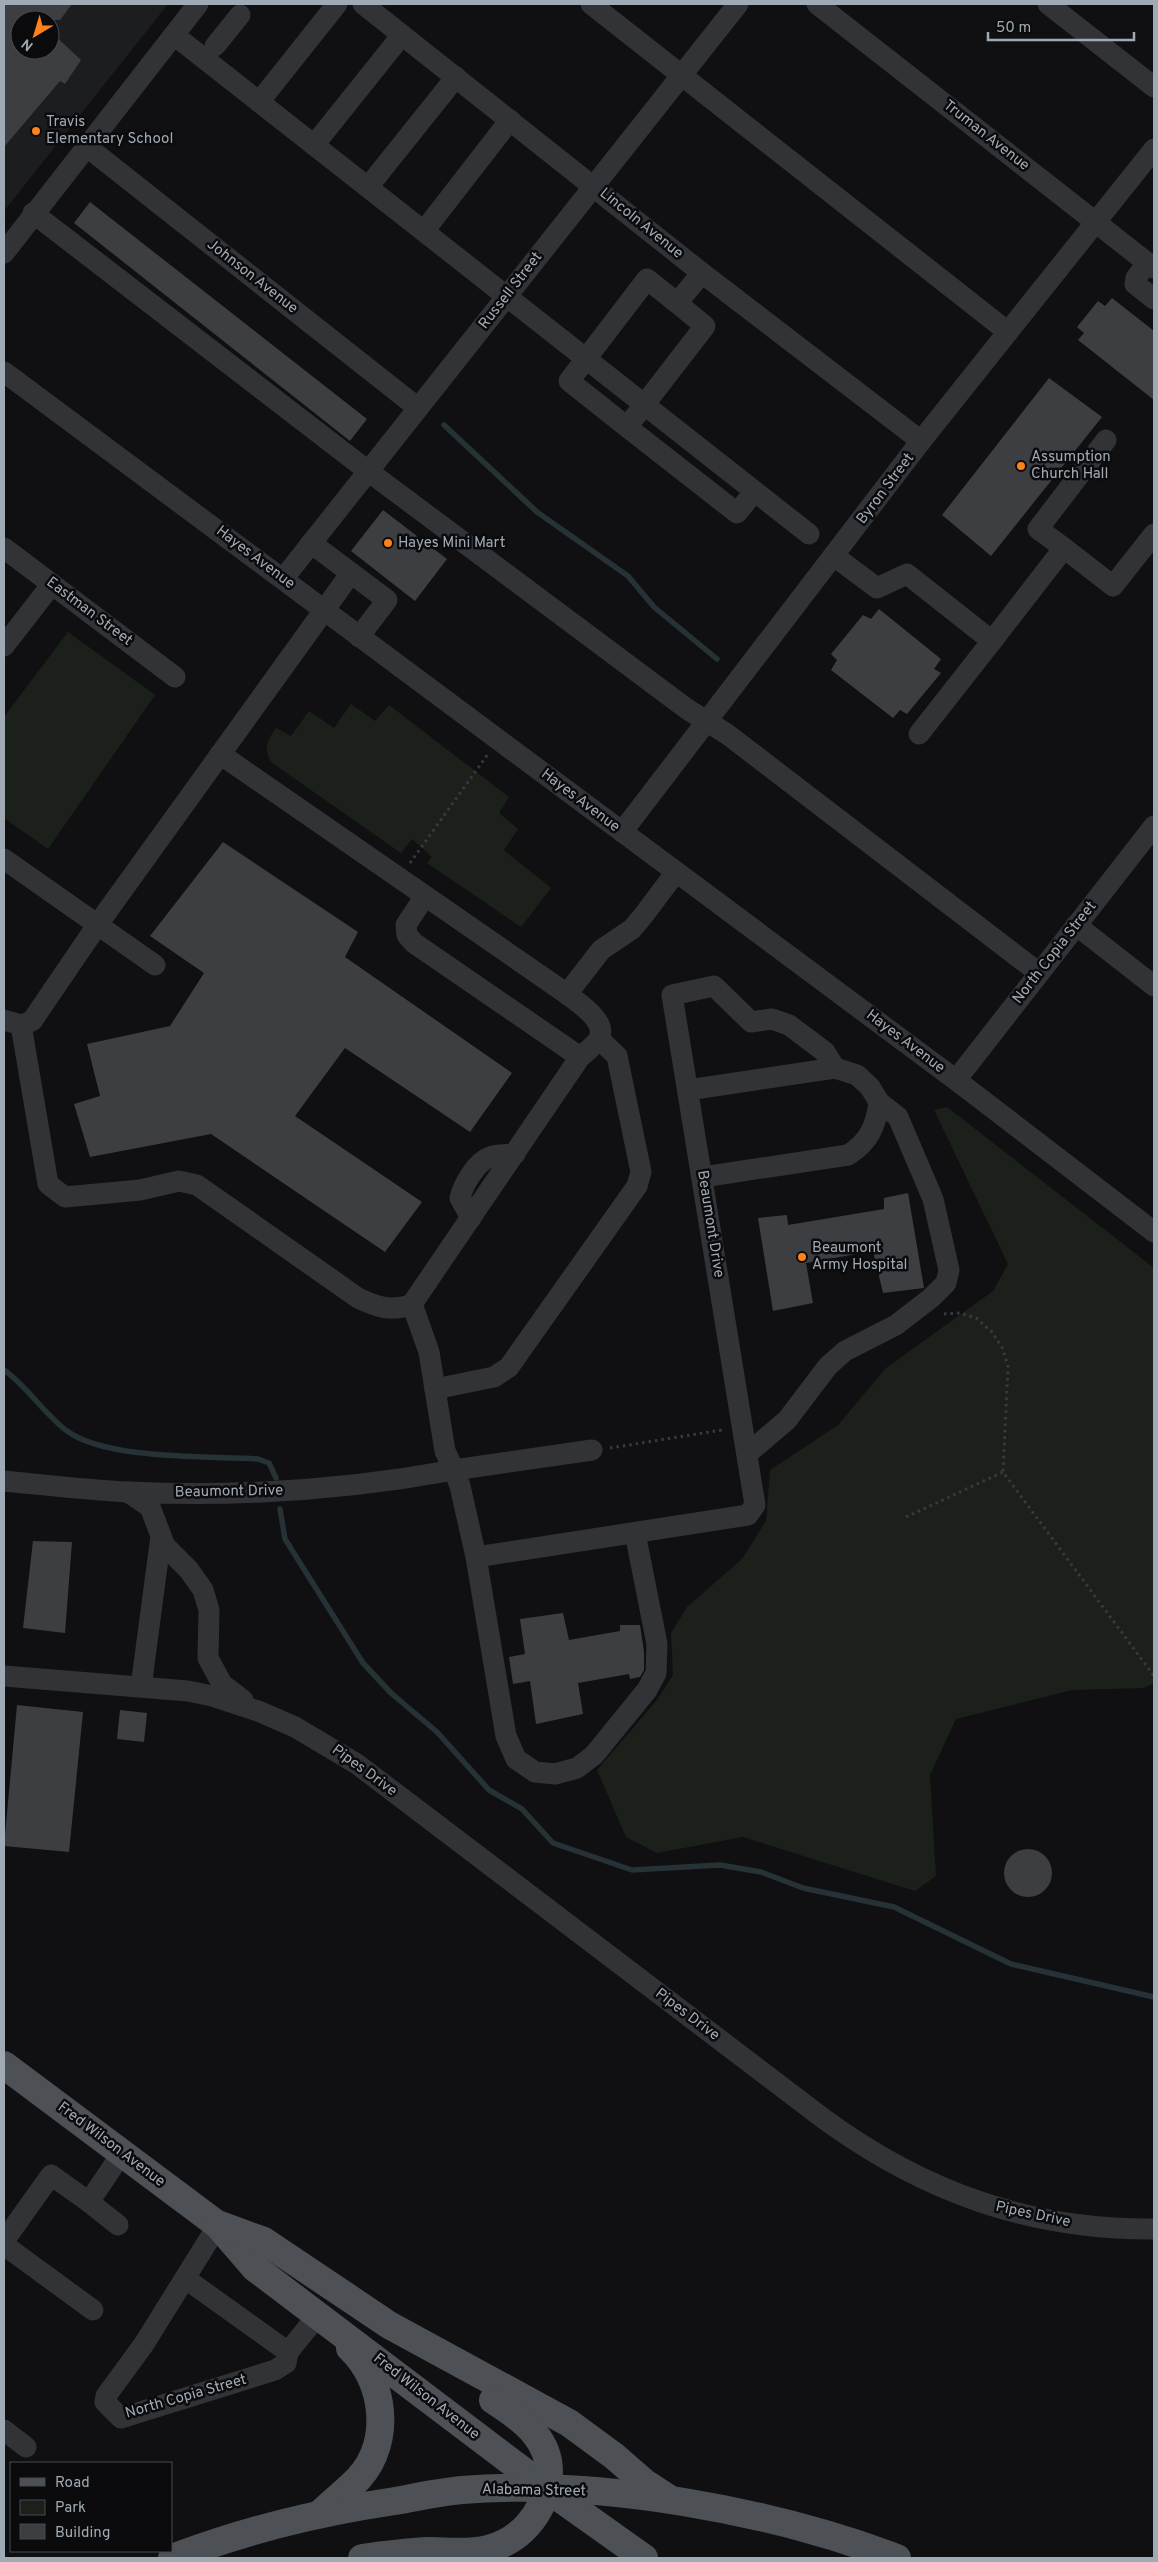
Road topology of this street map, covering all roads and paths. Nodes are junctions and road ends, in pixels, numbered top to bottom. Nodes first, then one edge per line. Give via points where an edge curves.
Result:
1 (198, 4) edge
2 (337, 4) edge
3 (363, 4) edge
4 (591, 4) edge
5 (738, 4) edge
6 (817, 4) edge
7 (1048, 4) edge
8 (239, 7) edge
9 (174, 34) junction
10 (402, 34) junction
11 (215, 46) dead end
12 (681, 75) junction
13 (456, 77) junction
14 (1154, 87) edge
15 (260, 102) junction
16 (510, 120) junction
17 (314, 145) junction
18 (86, 146) junction
19 (1154, 149) edge
20 (594, 186) junction
21 (368, 187) junction
22 (33, 213) junction
23 (1097, 222) junction
24 (424, 231) junction
25 (4, 253) edge
26 (1151, 266) edge
27 (702, 273) junction
28 (507, 296) junction
29 (1154, 299) edge
30 (677, 303) junction
31 (1008, 332) junction
32 (586, 358) junction
33 (4, 372) edge
34 (645, 404) junction
35 (418, 408) junction
36 (627, 427) junction
37 (1106, 440) dead end
38 (921, 441) junction
39 (368, 471) junction
40 (754, 492) junction
41 (809, 534) dead end
42 (1154, 534) edge
43 (311, 543) junction
44 (4, 548) edge
45 (1064, 548) junction
46 (834, 556) junction
47 (351, 573) junction
48 (283, 579) junction
49 (52, 584) junction
50 (323, 610) junction
51 (359, 637) junction
52 (992, 641) junction
53 (4, 646) edge
54 (175, 676) dead end
55 (707, 722) junction
56 (919, 734) dead end
57 (220, 754) junction
58 (488, 754) dead end
59 (1154, 826) edge
60 (622, 832) junction
61 (4, 859) edge
62 (407, 868) dead end
63 (676, 872) junction
64 (425, 896) junction
65 (98, 924) junction
66 (1076, 925) junction
67 (155, 965) dead end
68 (1039, 972) junction
69 (1154, 986) edge
70 (567, 994) junction
71 (12, 1023) edge
72 (599, 1039) junction
73 (580, 1057) junction
74 (835, 1068) junction
75 (956, 1080) junction
76 (688, 1090) junction
77 (879, 1102) junction
78 (702, 1177) junction
79 (1154, 1232) edge
80 (412, 1305) junction
81 (942, 1314) dead end
82 (435, 1389) junction
83 (592, 1450) dead end
84 (748, 1453) junction
85 (454, 1470) junction
86 (1003, 1472) junction
87 (4, 1481) edge
88 (128, 1492) junction
89 (906, 1517) dead end
90 (635, 1533) junction
91 (161, 1536) junction
92 (476, 1557) junction
93 (4, 1676) edge
94 (1154, 1676) edge
95 (140, 1687) junction
96 (258, 1711) junction
97 (4, 2065) edge
98 (122, 2153) junction
99 (88, 2202) junction
100 (118, 2225) dead end
101 (218, 2225) junction
102 (1154, 2229) edge
103 (4, 2243) edge
104 (186, 2279) junction
105 (93, 2310) dead end
106 (319, 2314) junction
107 (388, 2325) junction
108 (288, 2352) junction
109 (4, 2430) edge
110 (26, 2447) dead end
111 (547, 2489) junction
112 (674, 2502) junction
113 (322, 2512) junction
114 (172, 2558) edge
115 (362, 2558) edge
116 (644, 2558) edge
117 (897, 2558) edge

1 - 9 street
2 - 15 street
3 - 10 street, Lincoln Avenue
4 - 12 street
5 - 12 street, Russell Street
6 - 23 street, Truman Avenue
7 - 14 street
8 - 11 street
9 - 15 street
9 - 18 street
10 - 13 street, Lincoln Avenue
10 - 17 street
12 - 20 street, Russell Street
12 - 31 street
13 - 16 street, Lincoln Avenue
13 - 21 street
15 - 17 street
16 - 20 street, Lincoln Avenue
16 - 24 street
17 - 21 street
18 - 22 street
18 - 35 street, Johnson Avenue
19 - 23 street, Byron Street
20 - 27 street, Lincoln Avenue
20 - 28 street, Russell Street
21 - 24 street
22 - 25 street
22 - 39 street
23 - 26 street, Truman Avenue
23 - 31 street, Byron Street
24 - 28 street
26 - 29 street via 1136,278 1135,284
27 - 30 street
27 - 38 street, Lincoln Avenue
28 - 32 street
28 - 35 street, Russell Street
30 - 32 street via 647,279
30 - 34 street via 705,326
31 - 38 street, Byron Street
32 - 34 street
32 - 36 street via 569,381
33 - 48 street, Hayes Avenue
34 - 36 street
34 - 40 street
35 - 39 street, Russell Street
36 - 40 street via 737,513
37 - 45 street via 1038,529
38 - 46 street, Byron Street
39 - 43 street, Russell Street
39 - 55 street
40 - 41 street
42 - 45 street via 1113,586
43 - 47 street
43 - 48 street, Russell Street
44 - 49 street, Eastman Street
45 - 52 street
46 - 52 street via 877,588 907,574
46 - 55 street, Byron Street
47 - 50 street
47 - 51 street via 387,600
48 - 50 street, Hayes Avenue
49 - 53 street
49 - 54 street, Eastman Street
50 - 51 street, Hayes Avenue
50 - 57 street
51 - 60 street, Hayes Avenue
52 - 56 street
55 - 60 street, Byron Street
55 - 68 street
57 - 64 street
57 - 65 street
58 - 62 path
59 - 66 street, North Copia Street
60 - 63 street, Hayes Avenue
61 - 65 street
63 - 70 street via 632,929 601,950
63 - 75 street, Hayes Avenue
64 - 70 street
64 - 73 street via 406,926 407,935 414,943
65 - 67 street
65 - 71 street via 32,1021
66 - 68 street, North Copia Street
66 - 69 street
68 - 75 street, North Copia Street
70 - 72 street via 596,1019
71 - 80 street via 48,1184 65,1197 140,1190 179,1181 197,1185 358,1298 387,1309
72 - 73 street
72 - 82 street via 617,1056 641,1172 636,1186 509,1367 494,1378
73 - 80 street
74 - 76 street
74 - 76 street, Beaumont Drive via 825,1052 788,1026 772,1019 751,1022 714,986 672,995
74 - 77 street via 858,1075
75 - 79 street, Hayes Avenue
76 - 78 street, Beaumont Drive
77 - 78 street via 871,1135 861,1148 848,1156
77 - 84 street via 898,1116 933,1199 949,1270 946,1283 896,1325 845,1351 812,1384 787,1420
78 - 84 street, Beaumont Drive
80 - 82 street via 429,1352
81 - 86 path via 960,1313 976,1318 992,1332 1003,1349 1008,1367
82 - 85 street via 445,1450
83 - 85 street, Beaumont Drive
84 - 90 street, Beaumont Drive via 755,1505 748,1514
85 - 88 street, Beaumont Drive via 352,1486 286,1492
85 - 92 street
86 - 89 path
86 - 94 path
87 - 88 street, Beaumont Drive
88 - 91 street, Pipes Drive via 150,1507
90 - 92 street, Beaumont Drive
90 - 92 street via 657,1644 656,1674 647,1690 594,1755 577,1768 555,1774 536,1772 516,1759 506,1736
91 - 95 street
91 - 96 street, Pipes Drive via 165,1546 203,1590 209,1610 208,1658 222,1684
93 - 95 street, Pipes Drive
95 - 96 street, Pipes Drive via 188,1691
96 - 102 street, Pipes Drive via 295,1727 357,1764 824,2119 898,2167 954,2193 1017,2214 1096,2227
97 - 98 main road, Fred Wilson Avenue
98 - 99 street
98 - 101 main road, Fred Wilson Avenue
99 - 100 street
99 - 103 street via 52,2176
101 - 104 street, North Copia Street
101 - 106 main road, Fred Wilson Avenue via 255,2268
101 - 107 main road, Fred Wilson Avenue via 264,2241
103 - 105 street
104 - 108 street
104 - 108 street, North Copia Street via 106,2396 105,2402 121,2418 275,2370 286,2363
106 - 108 street, North Copia Street
106 - 111 main road, Fred Wilson Avenue
106 - 113 main road via 361,2358 379,2395 381,2428 373,2453 359,2478
107 - 111 main road via 521,2419 539,2436 548,2458
107 - 112 main road, Fred Wilson Avenue via 569,2423
109 - 110 street
111 - 112 main road, Alabama Street via 609,2492
111 - 113 main road, Alabama Street via 461,2490
111 - 115 main road via 544,2502 531,2522 503,2544 486,2550
111 - 116 main road, Fred Wilson Avenue
112 - 117 main road, Alabama Street via 781,2522
113 - 114 main road, Alabama Street via 265,2526

